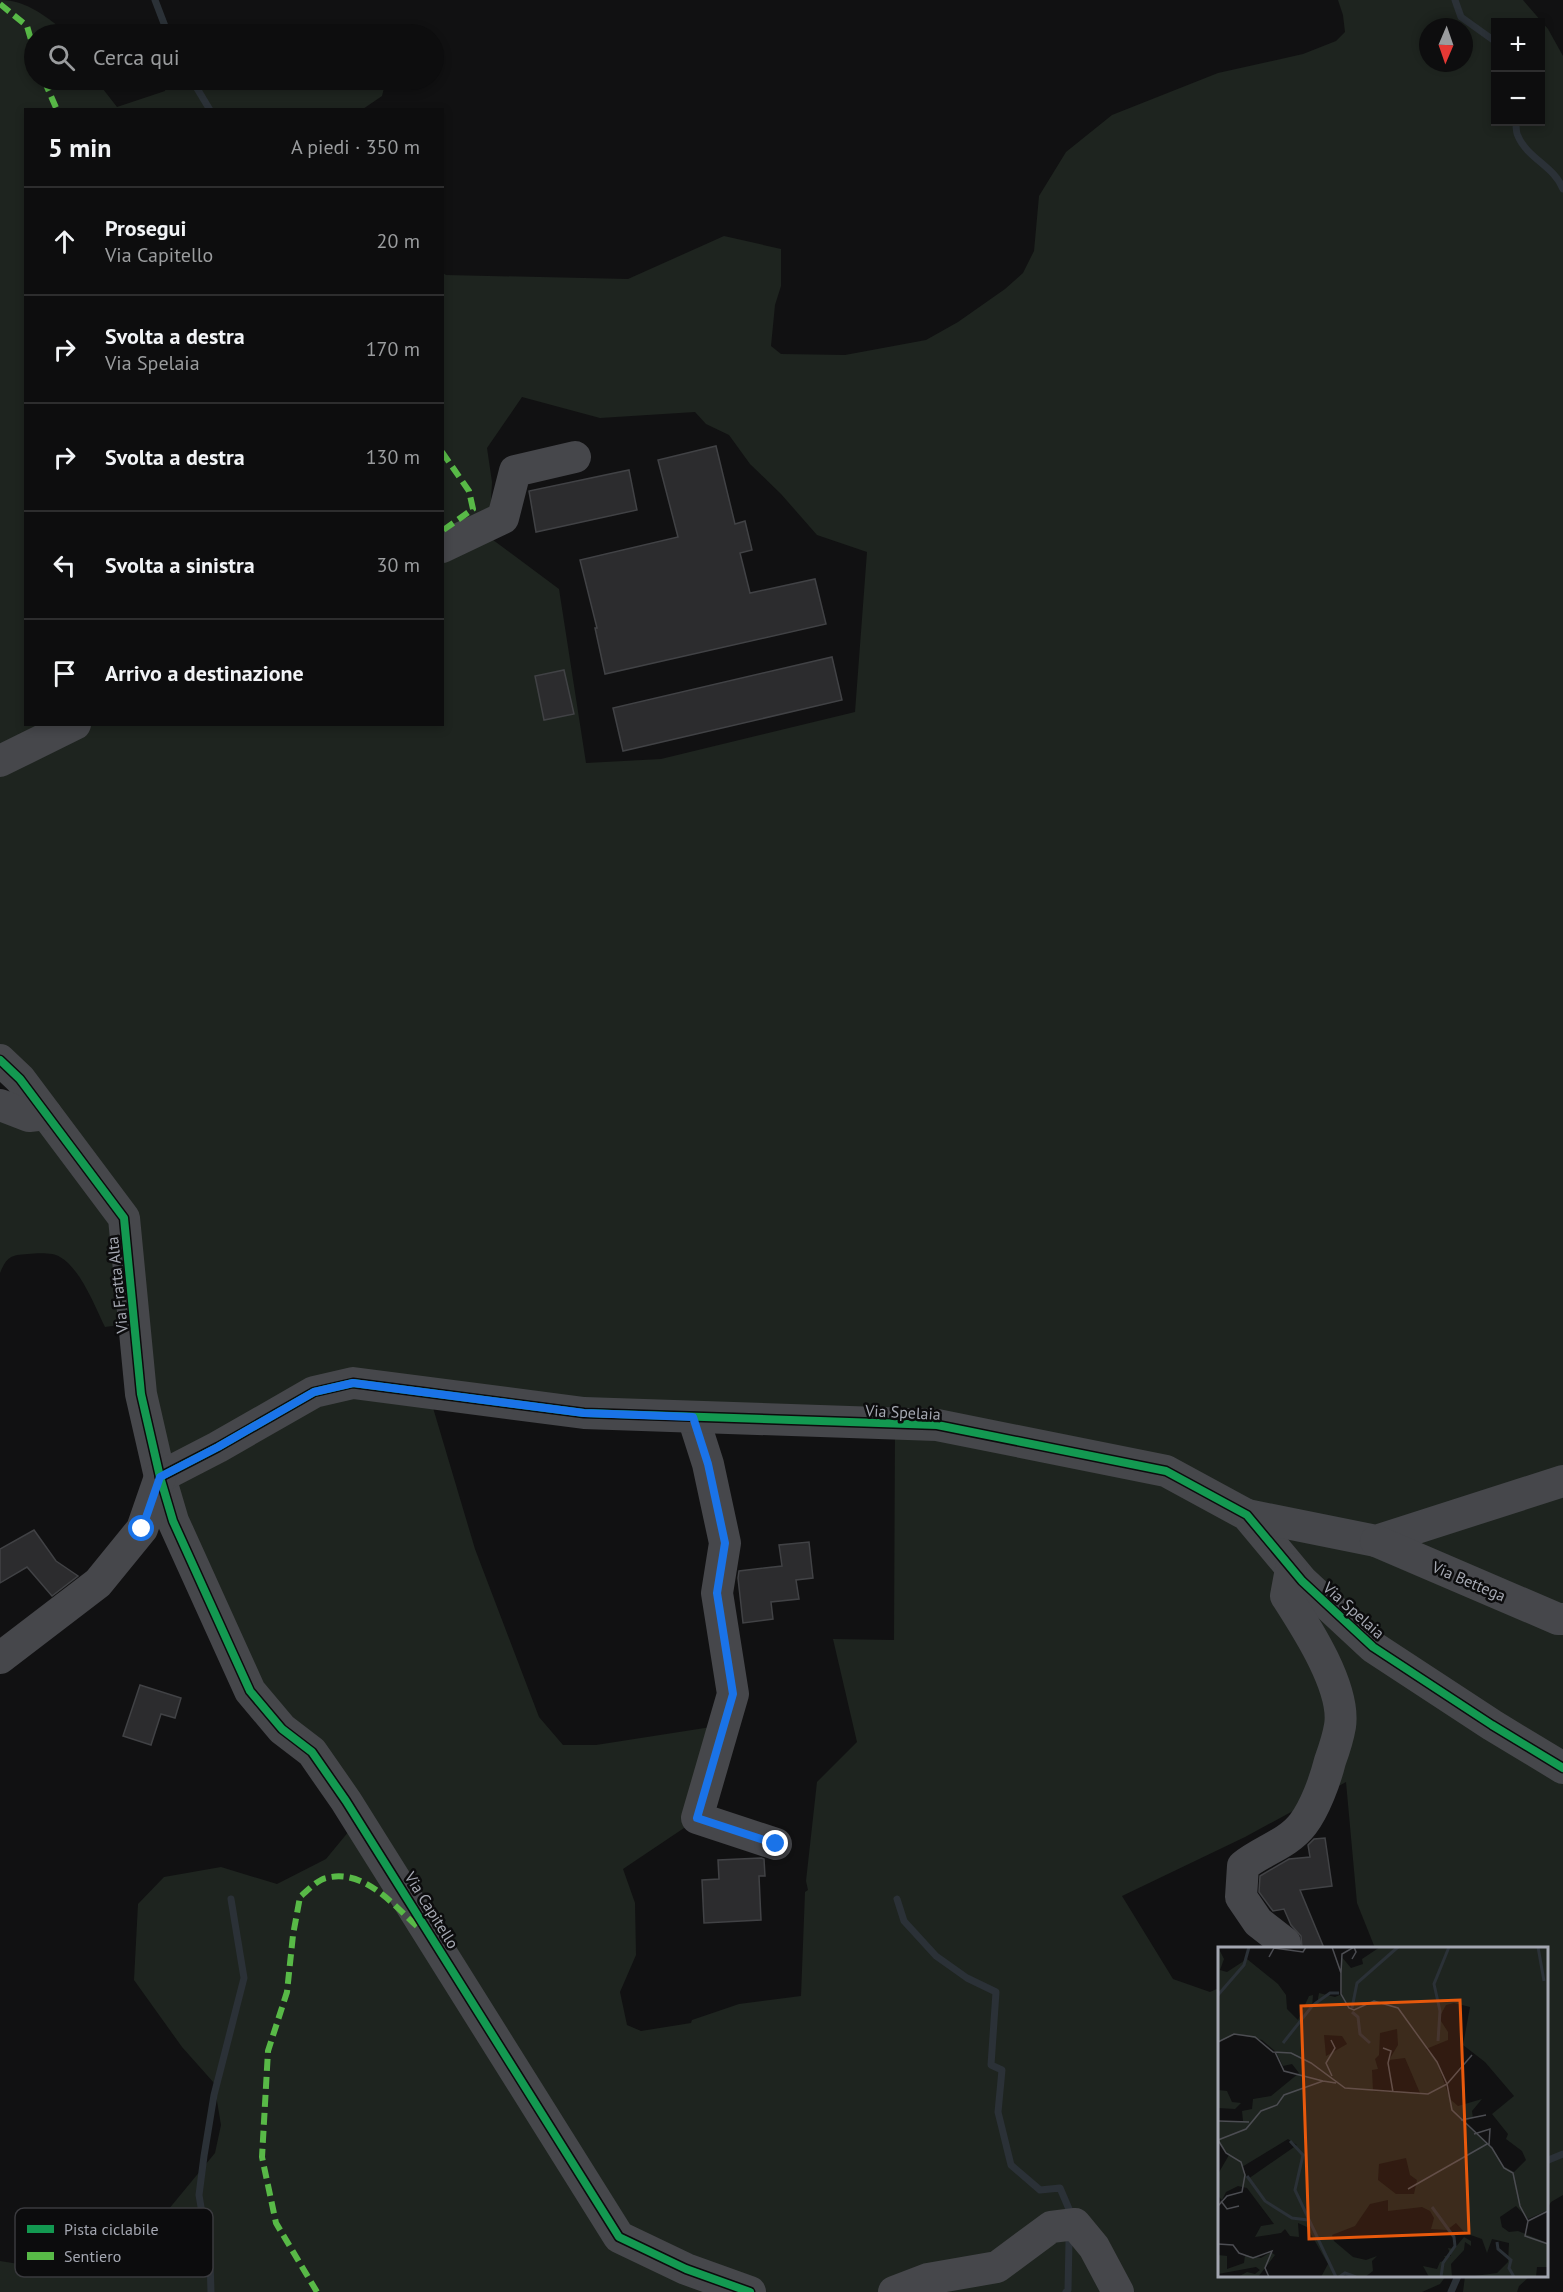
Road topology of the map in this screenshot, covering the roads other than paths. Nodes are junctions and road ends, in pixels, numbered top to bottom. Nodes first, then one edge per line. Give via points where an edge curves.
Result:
1 (575, 457) dead end
2 (444, 546) edge
3 (71, 726) edge
4 (0, 761) edge
5 (0, 1060) edge
6 (0, 1105) edge
7 (46, 1114) junction
8 (693, 1417) junction
9 (160, 1477) junction
10 (1563, 1481) edge
11 (1247, 1515) junction
12 (1376, 1541) junction
13 (1292, 1569) junction
14 (1563, 1619) edge
15 (0, 1658) edge
16 (1563, 1768) edge
17 (776, 1844) dead end
18 (1285, 1943) dead end
19 (750, 2292) edge
20 (894, 2292) edge
21 (1118, 2292) edge

1 - 2 street via 515,471 503,518
3 - 4 street
5 - 7 street, Via Fratta Alta
6 - 7 street via 29,1116
7 - 9 street, Via Fratta Alta via 124,1218 141,1394
8 - 9 street, Via Spelaia via 584,1413 353,1383 314,1392
8 - 11 street, Via Spelaia via 937,1425 1166,1471
8 - 17 street via 725,1543 717,1593 733,1694 697,1818
9 - 15 street via 142,1529 98,1583
9 - 19 street, Via Capitello via 172,1521 250,1691 282,1729 312,1752 346,1801 619,2237 686,2269
10 - 12 street, Via Bettega
11 - 12 street, Via Bettega
11 - 13 street, Via Spelaia
12 - 14 street, Via Bettega
13 - 16 street, Via Spelaia via 1373,1647
13 - 18 street via 1286,1596 1314,1640 1335,1686 1340,1724 1326,1779 1302,1825 1273,1849 1243,1866 1241,1897 1258,1922
20 - 21 street via 928,2279 997,2267 1051,2227 1075,2224 1094,2247

